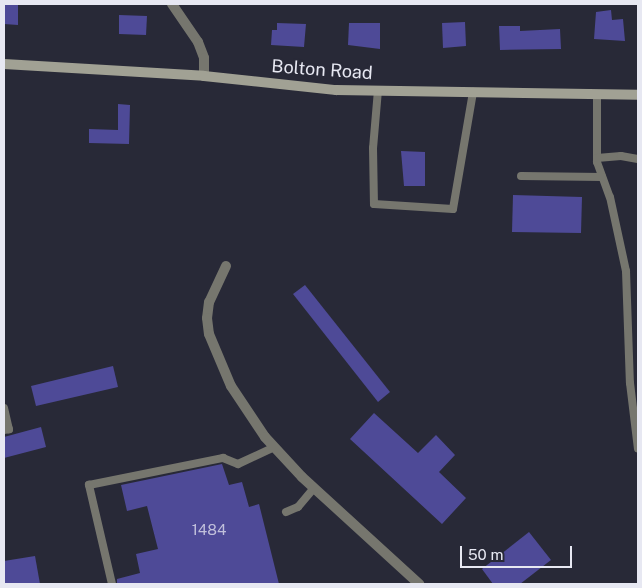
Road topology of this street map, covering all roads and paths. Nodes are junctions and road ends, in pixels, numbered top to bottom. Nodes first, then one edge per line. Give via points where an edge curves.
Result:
1 (172, 4) edge
2 (4, 64) edge
3 (204, 76) junction
4 (378, 90) junction
5 (472, 92) junction
6 (597, 95) junction
7 (638, 95) edge
8 (597, 158) junction
9 (638, 159) edge
10 (520, 176) dead end
11 (602, 177) junction
12 (226, 266) dead end
13 (4, 408) edge
14 (4, 430) edge
15 (274, 447) junction
16 (638, 449) edge
17 (314, 488) junction
18 (286, 512) dead end
19 (112, 584) edge
20 (419, 584) edge

1 - 3 street via 198,42 204,58
2 - 3 main road, Bolton Road
3 - 4 main road, Bolton Road via 336,90
4 - 5 main road, Bolton Road
4 - 5 lane via 373,148 374,204 453,209
5 - 6 main road, Bolton Road
6 - 7 main road, Bolton Road
6 - 8 lane
8 - 9 lane via 621,156
8 - 11 lane
10 - 11 lane
11 - 16 lane via 626,271 630,383
12 - 15 street via 209,302 209,334 231,386
13 - 14 lane via 9,429
15 - 17 street
15 - 19 lane via 238,464 223,458 89,485
17 - 18 lane via 298,507
17 - 20 street

